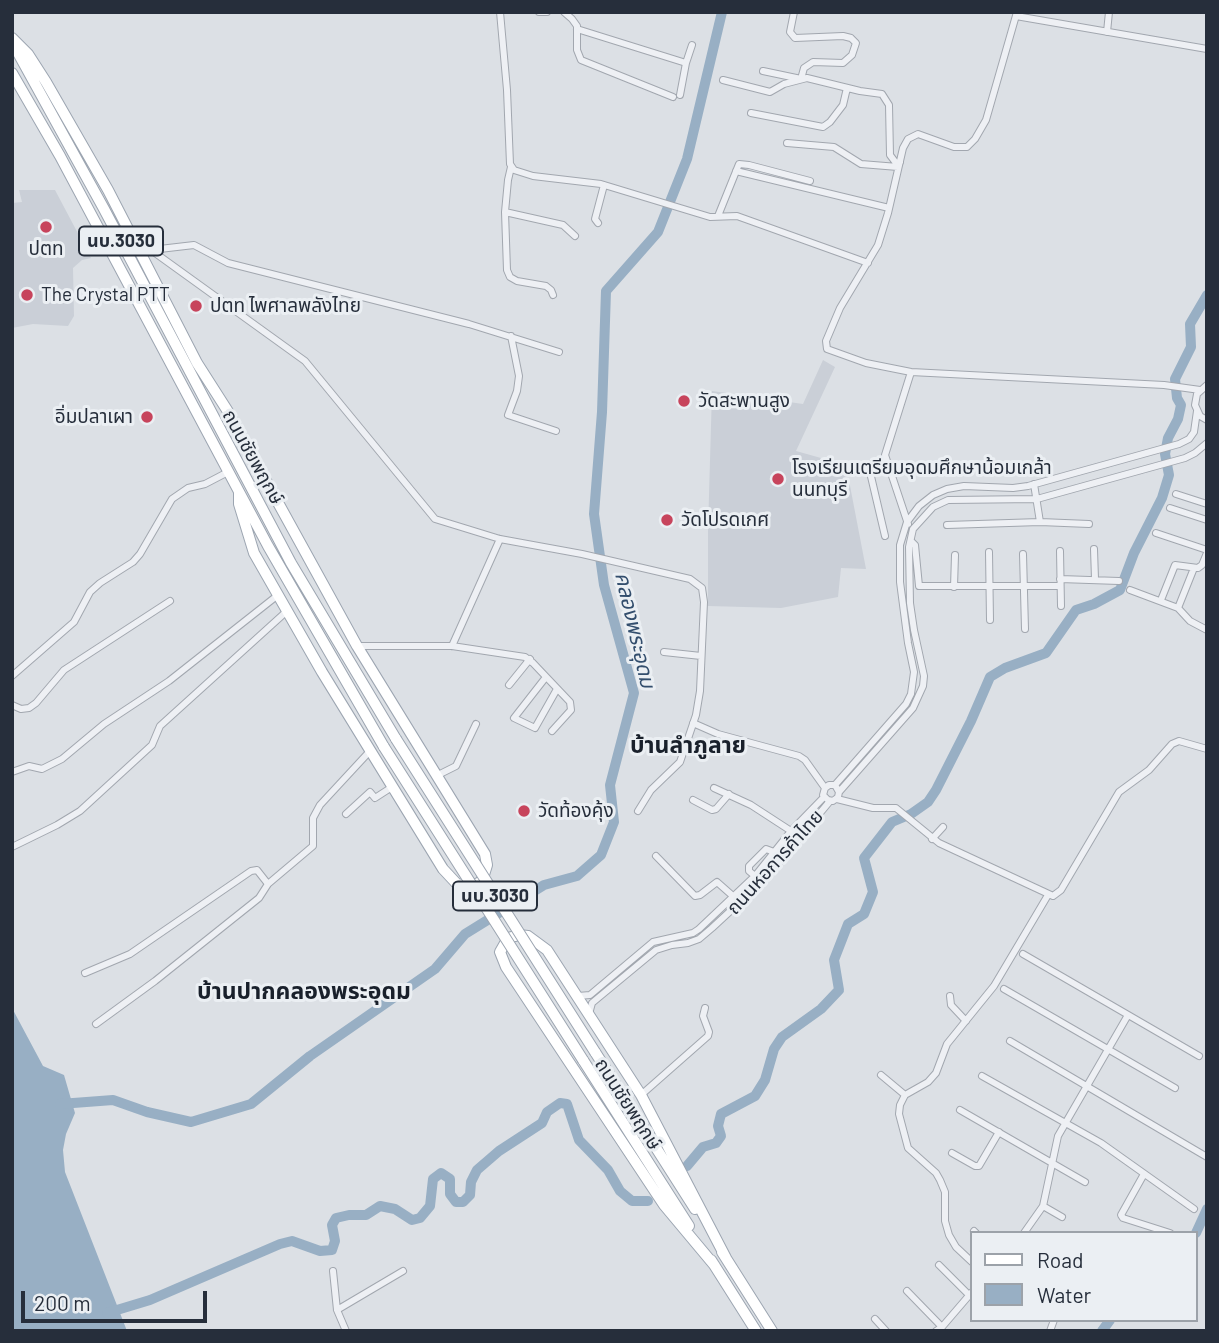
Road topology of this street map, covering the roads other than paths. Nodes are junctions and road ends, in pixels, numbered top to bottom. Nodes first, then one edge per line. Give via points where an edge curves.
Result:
1 (500, 12) edge
2 (539, 12) edge
3 (547, 12) edge
4 (564, 12) edge
5 (794, 12) edge
6 (1109, 12) edge
7 (1016, 14) edge
8 (577, 29) junction
9 (1107, 32) junction
10 (12, 40) edge
11 (692, 45) dead end
12 (1207, 49) edge
13 (686, 63) junction
14 (763, 71) dead end
15 (12, 74) edge
16 (801, 79) junction
17 (723, 80) dead end
18 (847, 88) junction
19 (751, 113) dead end
20 (787, 142) dead end
21 (900, 164) junction
22 (512, 167) junction
23 (736, 171) junction
24 (810, 181) dead end
25 (604, 185) junction
26 (889, 208) junction
27 (505, 212) junction
28 (718, 216) junction
29 (598, 223) dead end
30 (575, 236) dead end
31 (146, 251) junction
32 (868, 263) junction
33 (553, 295) dead end
34 (512, 336) junction
35 (559, 352) dead end
36 (197, 363) junction
37 (911, 372) junction
38 (1203, 388) edge
39 (1197, 411) junction
40 (1207, 420) edge
41 (556, 431) dead end
42 (227, 442) junction
43 (1207, 443) edge
44 (886, 460) junction
45 (1087, 469) junction
46 (228, 472) junction
47 (1091, 483) junction
48 (1034, 484) junction
49 (239, 493) junction
50 (1176, 494) dead end
51 (1037, 499) junction
52 (1207, 504) edge
53 (1170, 508) dead end
54 (1207, 520) edge
55 (907, 522) junction
56 (1041, 522) junction
57 (1090, 524) dead end
58 (947, 526) dead end
59 (913, 530) junction
60 (1156, 533) dead end
61 (885, 536) dead end
62 (500, 539) junction
63 (911, 541) junction
64 (1094, 550) dead end
65 (1060, 551) dead end
66 (1207, 551) edge
67 (989, 552) dead end
68 (1023, 554) dead end
69 (955, 555) dead end
70 (1194, 568) junction
71 (1095, 579) junction
72 (1119, 581) dead end
73 (1060, 583) junction
74 (910, 586) junction
75 (919, 586) junction
76 (954, 587) junction
77 (989, 587) junction
78 (1025, 587) junction
79 (1130, 590) dead end
80 (278, 595) junction
81 (1161, 600) junction
82 (170, 601) dead end
83 (1061, 606) dead end
84 (1178, 608) junction
85 (287, 611) junction
86 (990, 620) dead end
87 (1026, 629) dead end
88 (1207, 630) edge
89 (357, 646) junction
90 (452, 646) junction
91 (664, 652) dead end
92 (701, 656) junction
93 (530, 659) junction
94 (12, 676) edge
95 (546, 677) junction
96 (509, 685) dead end
97 (557, 689) junction
98 (12, 705) edge
99 (693, 723) junction
100 (477, 724) dead end
101 (552, 731) dead end
102 (1207, 749) edge
103 (370, 751) junction
104 (12, 772) edge
105 (436, 776) junction
106 (392, 787) junction
107 (715, 788) dead end
108 (729, 794) junction
109 (833, 795) junction
110 (693, 800) dead end
111 (638, 811) dead end
112 (346, 814) dead end
113 (943, 827) dead end
114 (791, 831) junction
115 (932, 839) junction
116 (12, 847) edge
117 (656, 856) dead end
118 (268, 884) junction
119 (1048, 895) junction
120 (734, 897) junction
121 (1023, 954) dead end
122 (633, 965) junction
123 (85, 973) dead end
124 (1004, 989) dead end
125 (576, 995) junction
126 (950, 996) dead end
127 (705, 1009) dead end
128 (1129, 1015) junction
129 (590, 1016) junction
130 (966, 1021) junction
131 (96, 1024) dead end
132 (1010, 1041) dead end
133 (1109, 1050) junction
134 (1199, 1056) dead end
135 (881, 1075) dead end
136 (982, 1076) dead end
137 (1087, 1086) junction
138 (1175, 1088) dead end
139 (905, 1095) junction
140 (641, 1096) junction
141 (960, 1110) dead end
142 (1065, 1122) junction
143 (999, 1132) junction
144 (952, 1153) dead end
145 (1207, 1157) edge
146 (1052, 1163) junction
147 (1144, 1174) junction
148 (1085, 1182) dead end
149 (1043, 1206) junction
150 (1194, 1209) dead end
151 (1062, 1217) dead end
152 (1025, 1231) edge
153 (1164, 1231) edge
154 (726, 1258) junction
155 (970, 1260) edge
156 (939, 1265) dead end
157 (715, 1266) junction
158 (333, 1271) dead end
159 (403, 1271) dead end
160 (907, 1291) dead end
161 (970, 1293) edge
162 (970, 1295) edge
163 (337, 1310) junction
164 (876, 1319) dead end
165 (939, 1329) edge
166 (346, 1331) edge
167 (756, 1331) edge
168 (772, 1331) edge
169 (886, 1331) edge

1 - 22 street
2 - 3 street
4 - 8 street
5 - 16 street via 790,32 795,38 843,36 856,43 843,63 813,62 804,68
6 - 9 street
7 - 9 street
7 - 21 street via 986,120 975,139 967,146 954,147 918,134 908,139
8 - 13 street
8 - 13 street via 581,60 677,96
9 - 12 street
10 - 31 main road, ถนนชัยพฤกษ์ via 28,54 46,82
10 - 42 main road, ถนนชัยพฤกษ์ / นบ.3030
11 - 13 street
14 - 16 street
15 - 46 main road, ถนนชัยพฤกษ์
16 - 17 street via 770,92
16 - 18 street
18 - 19 street via 843,105 823,127
18 - 21 street via 885,96 890,155
20 - 21 street via 834,147 861,164
21 - 26 street
22 - 25 street via 523,174
22 - 27 street
23 - 24 street via 741,163
23 - 26 street
23 - 28 street
25 - 28 street
25 - 29 street via 595,219
26 - 32 street
27 - 30 street via 563,225
27 - 33 street via 510,277 546,286
28 - 32 street via 737,216
31 - 34 street via 194,245 228,263
31 - 36 main road, ถนนชัยพฤกษ์
31 - 62 street via 310,366 435,519
32 - 37 street via 840,307 827,349
34 - 35 street
34 - 41 street via 519,376 508,415
36 - 42 main road
36 - 89 main road, ถนนชัยพฤกษ์
37 - 38 street
37 - 44 street
38 - 39 street via 1195,400
39 - 40 street
39 - 45 street via 1189,439
42 - 154 main road, ถนนชัยพฤกษ์ / นบ.3030, bridge via 318,611 396,739
43 - 47 street via 1185,458
44 - 55 street
44 - 61 street via 869,468
45 - 47 street
45 - 48 street
46 - 49 main road, ถนนชัยพฤกษ์
46 - 94 street via 172,499 133,562 90,592 74,622
47 - 51 street
48 - 51 street
48 - 55 street via 947,489 919,506
49 - 80 main road, ถนนชัยพฤกษ์ via 254,553
49 - 157 main road, ถนนชัยพฤกษ์, bridge via 384,747
50 - 52 street
51 - 56 street
51 - 59 street via 948,500 933,507
53 - 54 street
55 - 59 street
55 - 109 street, ถนนหอการค้าไทย via 900,545 900,582 914,684 906,704
56 - 57 street
56 - 58 street
59 - 63 street, ถนนหอการค้าไทย
60 - 66 street
62 - 90 street
62 - 92 street via 690,579 702,588
63 - 74 street, ถนนหอการค้าไทย
63 - 75 street
64 - 71 street
65 - 73 street
66 - 70 street via 1202,565
67 - 77 street
68 - 78 street
69 - 76 street
70 - 81 street via 1175,565
70 - 84 street
71 - 72 street
71 - 73 street
73 - 78 street
73 - 83 street
74 - 75 street
74 - 109 street, ถนนหอการค้าไทย via 923,686 913,708
75 - 76 street
76 - 77 street
77 - 78 street
77 - 86 street
78 - 87 street
79 - 81 street
80 - 85 main road, ถนนชัยพฤกษ์
80 - 104 street via 62,760 42,769 29,766
81 - 84 street
82 - 98 street via 64,670 29,708
84 - 88 street
85 - 103 main road, ถนนชัยพฤกษ์
85 - 116 street via 160,726 152,746 80,811
89 - 90 street
89 - 105 main road, ถนนชัยพฤกษ์
90 - 93 street
91 - 92 street
92 - 99 street via 701,691
93 - 95 street
93 - 96 street
95 - 97 street
95 - 97 street via 514,718 535,728
97 - 101 street via 570,702 571,710
99 - 109 street, ถนนหอการค้าไทย via 799,756 825,788 829,785
99 - 111 street via 680,762 651,790
100 - 105 street via 456,766
102 - 119 street via 1179,741 1119,792 1061,890
103 - 106 main road, ถนนชัยพฤกษ์
103 - 118 street via 320,805 313,818 313,846
105 - 106 main road, ถนนชัยพฤกษ์ via 485,854 486,872 475,885 457,884 446,874
106 - 112 street via 375,798 370,792
107 - 108 street
108 - 110 street via 712,810
108 - 114 street
109 - 114 street, ถนนหอการค้าไทย
109 - 115 street via 873,808 896,808
109 - 122 street, ถนนหอการค้าไทย via 767,877 712,928 699,939 656,950
113 - 115 street
114 - 120 street, ถนนหอการค้าไทย
115 - 119 street
117 - 120 street via 695,896 717,882
118 - 123 street via 257,870 251,871 130,954
118 - 131 street via 259,898
119 - 130 street via 994,986
120 - 122 street, ถนนหอการค้าไทย via 693,933 653,942
121 - 128 street
122 - 125 street, ถนนหอการค้าไทย via 590,995
122 - 129 street, ถนนหอการค้าไทย via 592,1003
124 - 133 street
125 - 129 main road
125 - 157 main road via 538,941 519,934 504,943 501,958 575,1073 664,1205
126 - 130 street
127 - 140 street via 708,1036
128 - 133 street
128 - 134 street
129 - 140 main road
130 - 139 street via 947,1044 932,1078
132 - 137 street
133 - 137 street
133 - 138 street
135 - 139 street
136 - 142 street
137 - 142 street
137 - 145 street
139 - 155 street via 899,1115 908,1148 940,1180 948,1235
140 - 154 main road
141 - 143 street
142 - 146 street
142 - 147 street
143 - 144 street via 979,1166
143 - 146 street
146 - 148 street
146 - 149 street
147 - 150 street
147 - 153 street via 1121,1215
149 - 151 street
149 - 152 street
154 - 168 main road, ถนนชัยพฤกษ์ / นบ.3030
156 - 161 street
157 - 167 main road, ถนนชัยพฤกษ์
158 - 163 street
159 - 163 street
160 - 165 street
162 - 165 street
163 - 166 street
164 - 169 street

